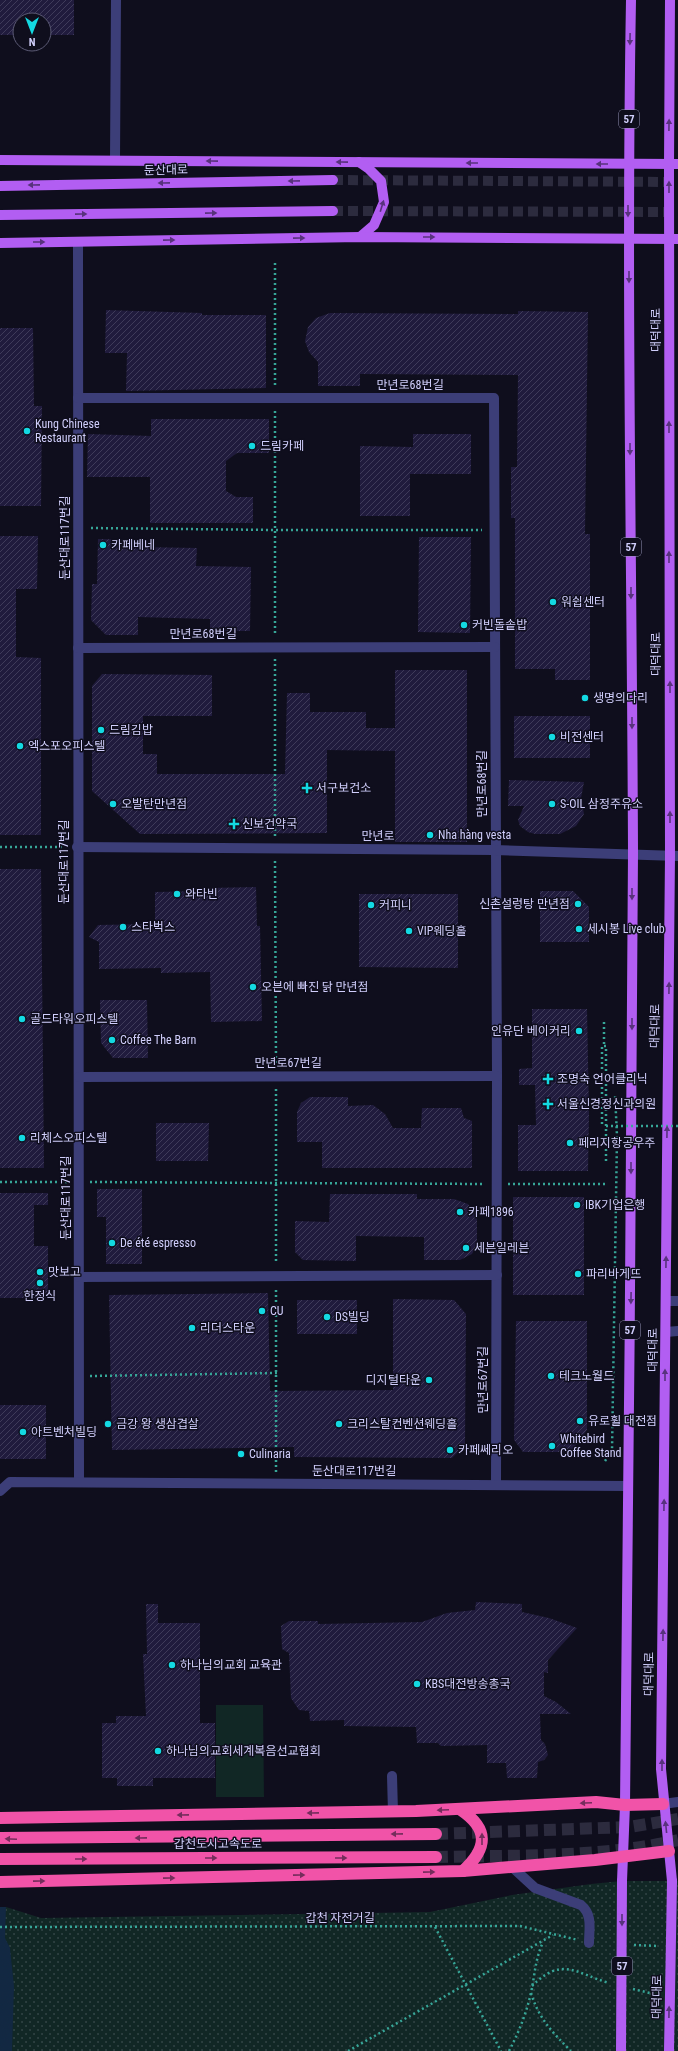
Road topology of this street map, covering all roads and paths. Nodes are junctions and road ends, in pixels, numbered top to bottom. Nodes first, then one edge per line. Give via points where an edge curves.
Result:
1 (116, 0) edge
2 (631, 0) edge
3 (670, 0) edge
4 (0, 160) edge
5 (115, 160) junction
6 (359, 162) junction
7 (628, 164) junction
8 (673, 164) edge
9 (333, 180) tunnel mouth
10 (0, 186) edge
11 (333, 211) tunnel mouth
12 (0, 215) edge
13 (360, 237) junction
14 (628, 238) junction
15 (673, 239) edge
16 (78, 242) junction
17 (0, 243) edge
18 (275, 263) dead end
19 (78, 398) junction
20 (275, 399) junction
21 (78, 528) junction
22 (276, 530) junction
23 (495, 530) junction
24 (496, 646) junction
25 (275, 647) junction
26 (78, 648) junction
27 (0, 847) edge
28 (77, 847) junction
29 (275, 848) junction
30 (494, 850) junction
31 (632, 855) junction
32 (674, 856) edge
33 (604, 1022) dead end
34 (604, 1046) junction
35 (276, 1076) junction
36 (497, 1076) junction
37 (78, 1077) junction
38 (614, 1094) dead end
39 (602, 1124) dead end
40 (606, 1126) junction
41 (678, 1126) edge
42 (606, 1164) dead end
43 (0, 1182) edge
44 (79, 1182) junction
45 (276, 1184) junction
46 (497, 1184) junction
47 (605, 1184) dead end
48 (497, 1275) junction
49 (276, 1276) junction
50 (79, 1277) junction
51 (666, 1301) junction
52 (678, 1301) edge
53 (666, 1332) junction
54 (678, 1332) edge
55 (278, 1373) junction
56 (80, 1376) junction
57 (605, 1461) dead end
58 (79, 1482) junction
59 (276, 1484) junction
60 (496, 1485) junction
61 (628, 1486) junction
62 (0, 1491) edge
63 (392, 1776) dead end
64 (678, 1802) edge
65 (664, 1804) junction
66 (625, 1805) junction
67 (461, 1810) junction
68 (393, 1812) junction
69 (0, 1818) edge
70 (436, 1834) tunnel mouth
71 (0, 1838) edge
72 (673, 1850) edge
73 (623, 1856) junction
74 (436, 1857) tunnel mouth
75 (0, 1859) edge
76 (511, 1866) junction
77 (463, 1871) junction
78 (0, 1882) edge
79 (0, 1927) edge
80 (435, 1927) junction
81 (554, 1935) junction
82 (543, 1941) junction
83 (589, 1943) joint
84 (626, 1945) dead end
85 (664, 1946) dead end
86 (616, 1985) dead end
87 (466, 1986) junction
88 (532, 1986) junction
89 (630, 1989) dead end
90 (531, 1993) junction
91 (664, 1996) dead end
92 (348, 2051) edge
93 (501, 2051) edge
94 (509, 2051) edge
95 (571, 2051) edge
96 (621, 2051) edge
97 (669, 2051) edge

1 - 5 street
2 -> 7 main road, 대덕대로 / 57
8 -> 3 main road, 대덕대로
4 - 5 main road
6 -> 5 main road
7 -> 6 main road
13 -> 6 main road via 374,224 384,202 381,181
7 - 8 main road
7 -> 14 main road, 대덕대로 / 57
15 -> 8 main road, 대덕대로
9 -> 10 main road, 둔산대로
12 -> 11 main road
13 -> 14 main road
16 -> 13 main road
14 - 15 main road
14 -> 31 main road, 대덕대로 / 57
32 -> 15 main road, 대덕대로
17 -> 16 main road
16 - 19 street, 둔산대로117번길
18 - 20 path
19 - 20 street, 만년로68번길
19 - 21 street, 둔산대로117번길
20 - 22 path
20 - 23 street, 만년로68번길 via 494,398
21 - 22 path
21 - 26 street, 둔산대로117번길
22 - 23 path
22 - 25 path
23 - 24 street, 만년로68번길
24 - 25 street, 만년로68번길
24 - 30 street, 만년로68번길
25 - 26 street, 만년로68번길
25 - 29 path
26 - 28 street, 둔산대로117번길
27 - 28 path
28 - 29 street, 만년로
28 - 37 street, 둔산대로117번길
29 - 30 street, 만년로
29 - 35 path
30 - 31 street, 만년로
30 - 36 street, 만년로67번길
31 - 32 street, 만년로
31 -> 61 main road, 대덕대로 / 57
51 -> 32 main road, 대덕대로
33 - 34 path
34 - 39 path
34 - 40 path
35 - 36 street, 만년로67번길
35 - 37 street, 만년로67번길
35 - 45 path
36 - 46 street, 만년로67번길
37 - 44 street, 둔산대로117번길
38 - 57 path via 617,1136 612,1451
40 - 41 path, bridge
40 - 42 path
43 - 44 path
44 - 45 path
44 - 50 street, 둔산대로117번길
45 - 46 path
45 - 49 path
46 - 47 path
46 - 48 street, 만년로67번길
48 - 49 street
48 - 60 street, 만년로67번길
49 - 50 street
49 - 55 path
50 - 56 street, 둔산대로117번길
51 - 52 street
51 - 53 main road, 대덕대로
53 - 54 street
65 -> 53 main road, 대덕대로 via 661,1769
55 - 56 path
55 - 59 path
56 - 58 street, 둔산대로117번길
58 - 59 street, 둔산대로117번길
58 - 62 street, 둔산대로117번길 via 10,1482
59 - 60 street, 둔산대로117번길
60 - 61 street, 둔산대로117번길
61 - 66 main road, 대덕대로 / 57
63 - 68 street
64 - 65 street
65 - 66 highway
72 -> 65 main road, 대덕대로
66 -> 67 highway via 596,1802
66 - 73 main road, 대덕대로 / 57
67 -> 68 highway
77 -> 67 highway via 477,1858 482,1843 479,1826
68 -> 69 highway
70 -> 71 highway, 갑천도시고속도로
72 - 73 highway
97 -> 72 main road, 대덕대로, bridge
73 - 76 highway
73 -> 96 main road, 대덕대로 / 57, bridge
75 -> 74 highway, 갑천도시고속도로
76 - 77 highway
76 - 83 street via 535,1888 586,1909 589,1915
78 -> 77 highway
79 - 80 path, 갑천 자전거길
80 - 81 path, 갑천 자전거길 via 520,1926
80 - 87 path
81 - 82 path
81 - 83 path, 갑천 자전거길
82 - 87 path
82 - 88 path via 536,1958
84 - 85 path
86 - 88 path via 568,1969 553,1970
87 - 92 path
87 - 93 path
88 - 90 path
89 - 91 path
90 - 94 path via 518,2036
90 - 95 path via 546,2027

